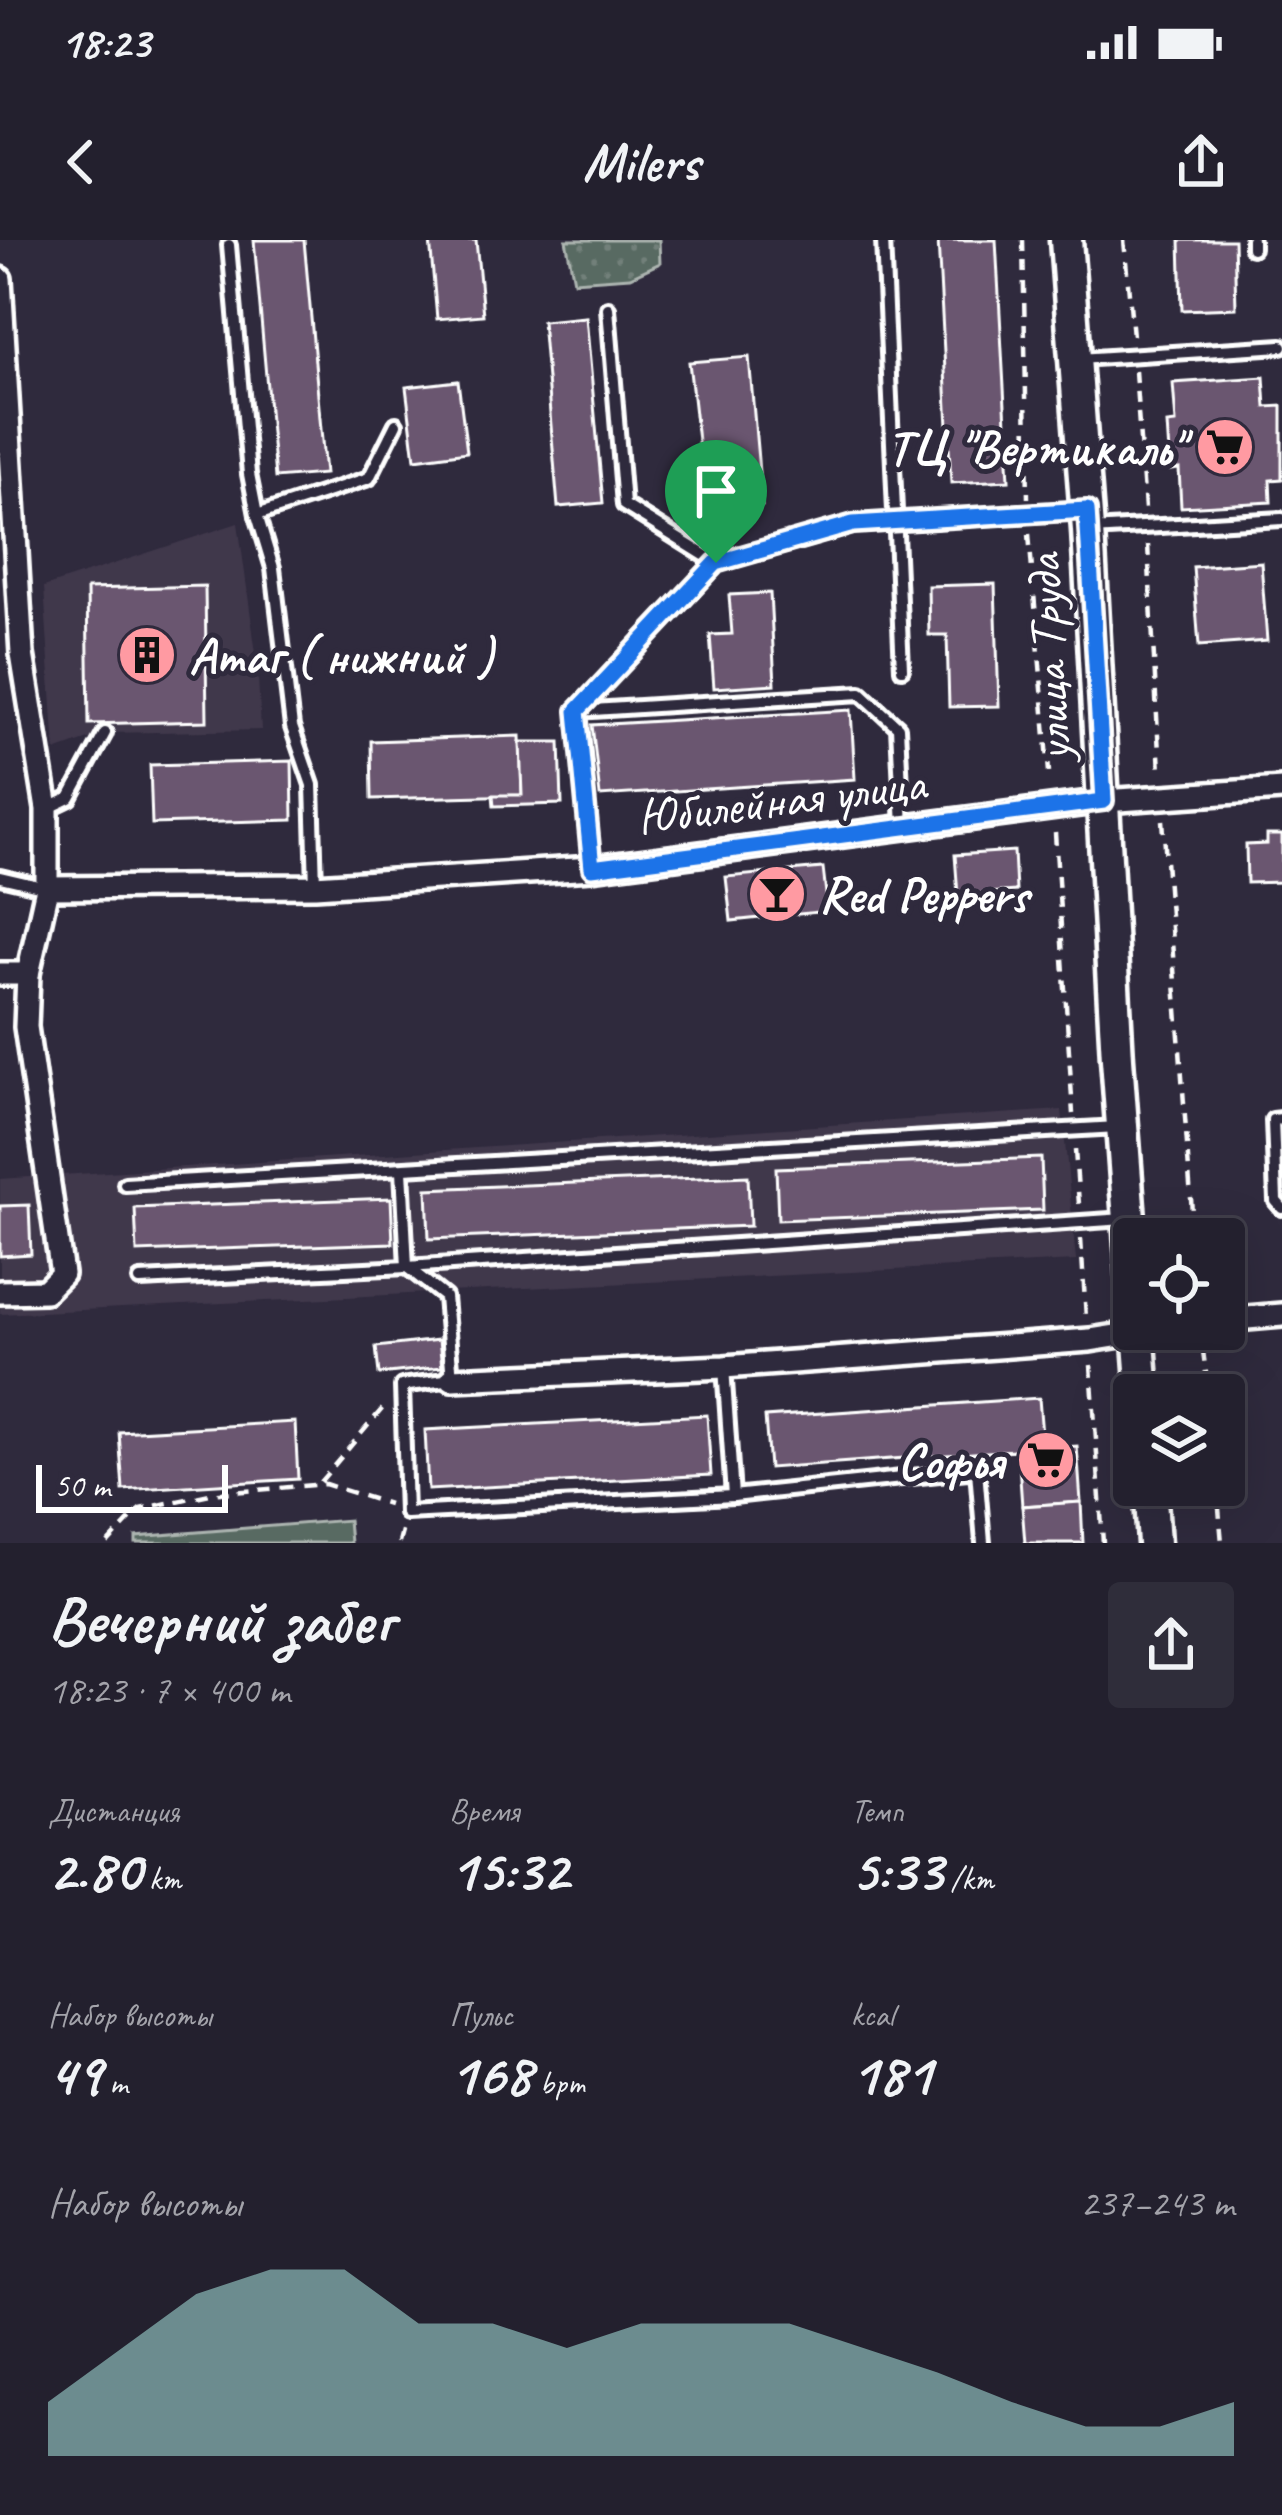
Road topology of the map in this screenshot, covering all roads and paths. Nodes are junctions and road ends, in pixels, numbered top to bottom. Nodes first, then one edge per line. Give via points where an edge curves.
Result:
1 (883, 240) edge
2 (1066, 240) edge
3 (229, 245) dead end
4 (0, 279) edge
5 (608, 308) dead end
6 (1282, 346) edge
7 (1075, 359) junction
8 (396, 424) dead end
9 (256, 515) junction
10 (1282, 519) edge
11 (1087, 520) junction
12 (897, 521) junction
13 (716, 563) junction
14 (902, 669) dead end
15 (577, 711) junction
16 (105, 734) dead end
17 (1282, 789) edge
18 (1104, 801) junction
19 (46, 809) junction
20 (1163, 814) dead end
21 (903, 829) junction
22 (1055, 832) dead end
23 (592, 868) junction
24 (0, 877) edge
25 (315, 886) junction
26 (46, 888) junction
27 (0, 974) edge
28 (28, 974) junction
29 (1282, 1119) edge
30 (1121, 1127) junction
31 (1074, 1130) junction
32 (402, 1170) junction
33 (125, 1184) dead end
34 (1282, 1208) edge
35 (1128, 1218) edge
36 (1192, 1218) edge
37 (1113, 1219) edge
38 (1080, 1221) junction
39 (407, 1268) junction
40 (140, 1280) dead end
41 (0, 1292) edge
42 (1282, 1316) edge
43 (1245, 1319) edge
44 (1113, 1336) edge
45 (1090, 1340) junction
46 (724, 1366) junction
47 (452, 1379) junction
48 (402, 1386) junction
49 (318, 1484) junction
50 (733, 1496) junction
51 (1151, 1506) edge
52 (1219, 1506) edge
53 (406, 1513) junction
54 (108, 1543) edge
55 (983, 1543) edge
56 (1103, 1543) edge
57 (1154, 1543) edge
58 (1222, 1543) edge

1 - 12 lane
2 - 7 street, улица Труда
3 - 9 lane
4 - 19 street via 22,654
5 - 13 lane via 624,505
6 - 7 lane
7 - 11 street, улица Труда
8 - 9 lane via 369,478
9 - 25 lane via 273,568 292,727 312,785
10 - 11 lane
11 - 12 lane
11 - 18 street, улица Труда
12 - 13 lane via 853,524
12 - 14 lane
13 - 15 lane
15 - 21 lane via 861,693 898,727
15 - 23 lane
16 - 19 lane via 70,798
17 - 18 street, Юбилейная улица
18 - 21 street, Юбилейная улица
18 - 30 street, улица Труда
19 - 26 street
20 - 36 path
21 - 23 street, Юбилейная улица
22 - 31 path
23 - 25 street, Юбилейная улица
24 - 26 lane
25 - 26 street, Юбилейная улица
26 - 28 street
27 - 28 street
28 - 41 street via 26,1028 62,1274 45,1292
29 - 34 lane via 1273,1120
30 - 31 lane
30 - 35 street, улица Труда
31 - 32 lane
31 - 38 path
32 - 33 lane
32 - 39 lane
37 - 38 lane
38 - 39 lane
38 - 45 path
39 - 40 lane
39 - 47 lane via 445,1297
42 - 43 street
44 - 45 street
45 - 46 street
45 - 56 path
46 - 47 street
46 - 50 lane
47 - 48 lane
48 - 49 path
48 - 53 lane
49 - 53 path
49 - 54 path via 140,1509
50 - 53 lane
50 - 55 lane via 977,1470
51 - 57 street
52 - 58 path

